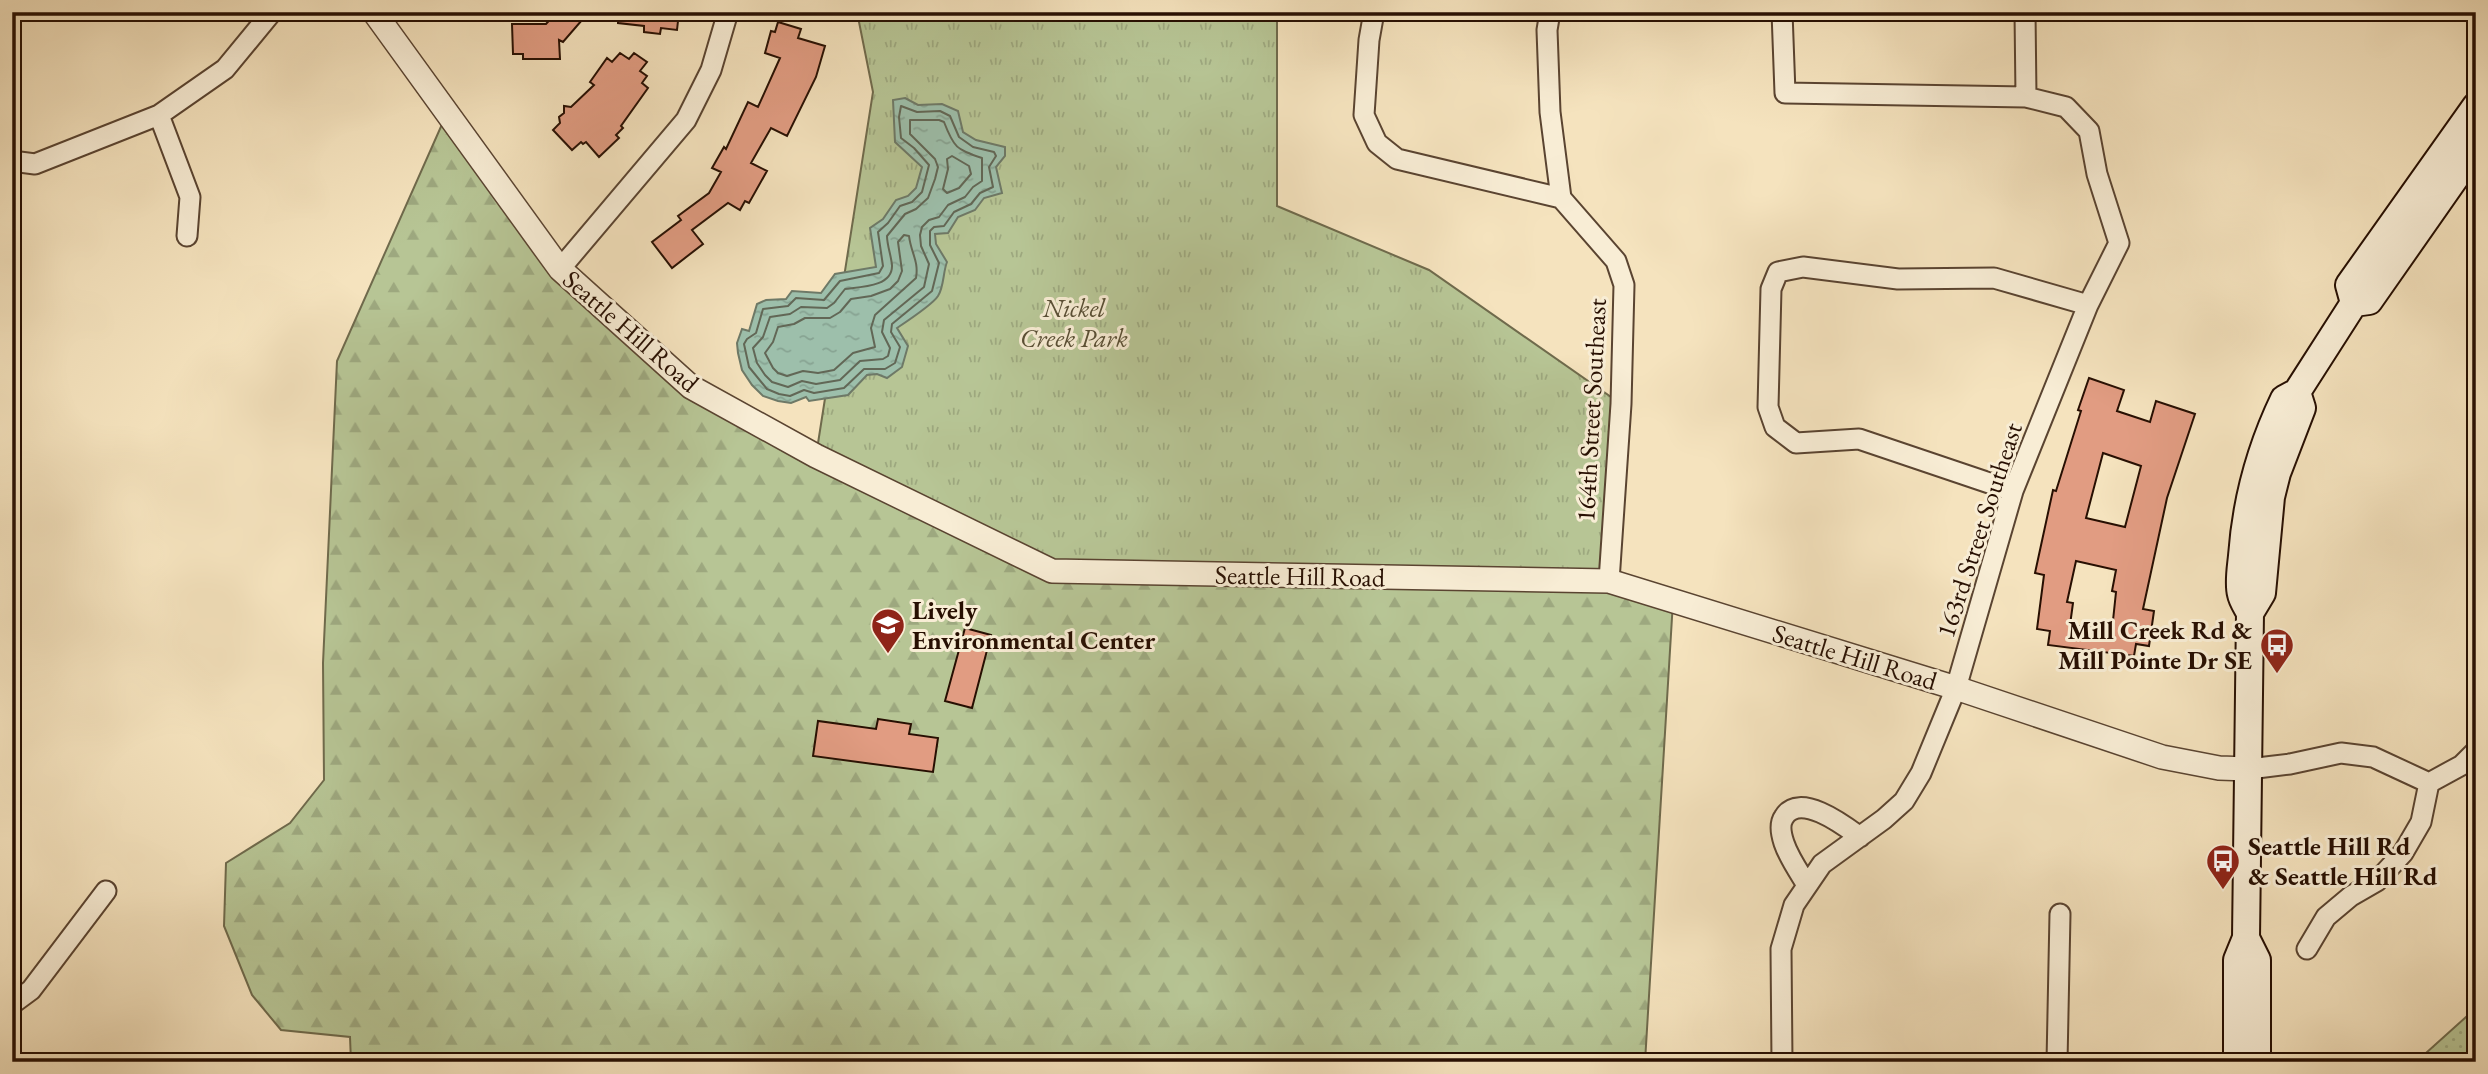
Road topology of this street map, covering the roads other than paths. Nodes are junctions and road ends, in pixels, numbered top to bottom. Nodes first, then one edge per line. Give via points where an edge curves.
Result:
1 (272, 12) edge
2 (374, 12) edge
3 (728, 12) edge
4 (1374, 12) edge
5 (1550, 12) edge
6 (1782, 12) edge
7 (2025, 12) edge
8 (2026, 97) junction
9 (2476, 106) edge
10 (159, 115) junction
11 (2476, 148) edge
12 (12, 161) edge
13 (1561, 198) junction
14 (187, 236) dead end
15 (560, 269) junction
16 (2354, 303) junction
17 (2088, 305) junction
18 (2014, 491) junction
19 (1609, 581) junction
20 (1956, 688) junction
21 (2476, 751) edge
22 (2249, 769) junction
23 (2429, 783) junction
24 (1860, 837) junction
25 (1807, 886) junction
26 (106, 891) dead end
27 (2060, 914) dead end
28 (2246, 938) junction
29 (2307, 949) dead end
30 (12, 1004) edge
31 (1782, 1062) edge
32 (2057, 1062) edge
33 (2237, 1062) edge
34 (2257, 1062) edge

1 - 10 street via 225,69
2 - 15 street, Seattle Hill Road
3 - 15 street via 711,70 686,120
4 - 13 street via 1364,115 1377,143 1397,159
5 - 13 street via 1550,112
6 - 8 street, 163rd Street Southeast via 1785,93
7 - 8 street
8 - 17 street, 163rd Street Southeast via 2066,107 2089,131 2096,174 2119,243
9 - 16 main road via 2349,285
10 - 12 street via 35,164
10 - 14 street via 190,197
11 - 16 main road via 2368,301
13 - 19 street, 164th Street Southeast via 1616,261 1623,285 1621,404
15 - 19 street, Seattle Hill Road via 691,387 816,456 1052,571
16 - 22 main road via 2297,392 2302,408 2271,497 2262,593 2250,613
17 - 18 street, 163rd Street Southeast
17 - 18 street via 1994,278 1898,279 1803,267 1778,272 1771,289 1768,407 1775,427 1796,443 1858,439
18 - 20 street, 163rd Street Southeast
19 - 20 street, Seattle Hill Road
20 - 22 street, Seattle Hill Road via 2162,757
20 - 24 street, 163rd Street Southeast via 1921,773 1904,801
21 - 23 street via 2462,765
22 - 23 street via 2341,752 2373,757
22 - 28 main road
23 - 29 street via 2420,822 2403,852 2377,881 2326,917
24 - 25 street, 163rd Street Southeast via 1822,864
24 - 25 street via 1819,811 1790,809 1780,826 1783,841
25 - 31 street, 163rd Street Southeast via 1794,905 1781,949
26 - 30 street via 31,990
27 - 32 street
28 - 33 main road via 2237,960
28 - 34 main road via 2257,960

